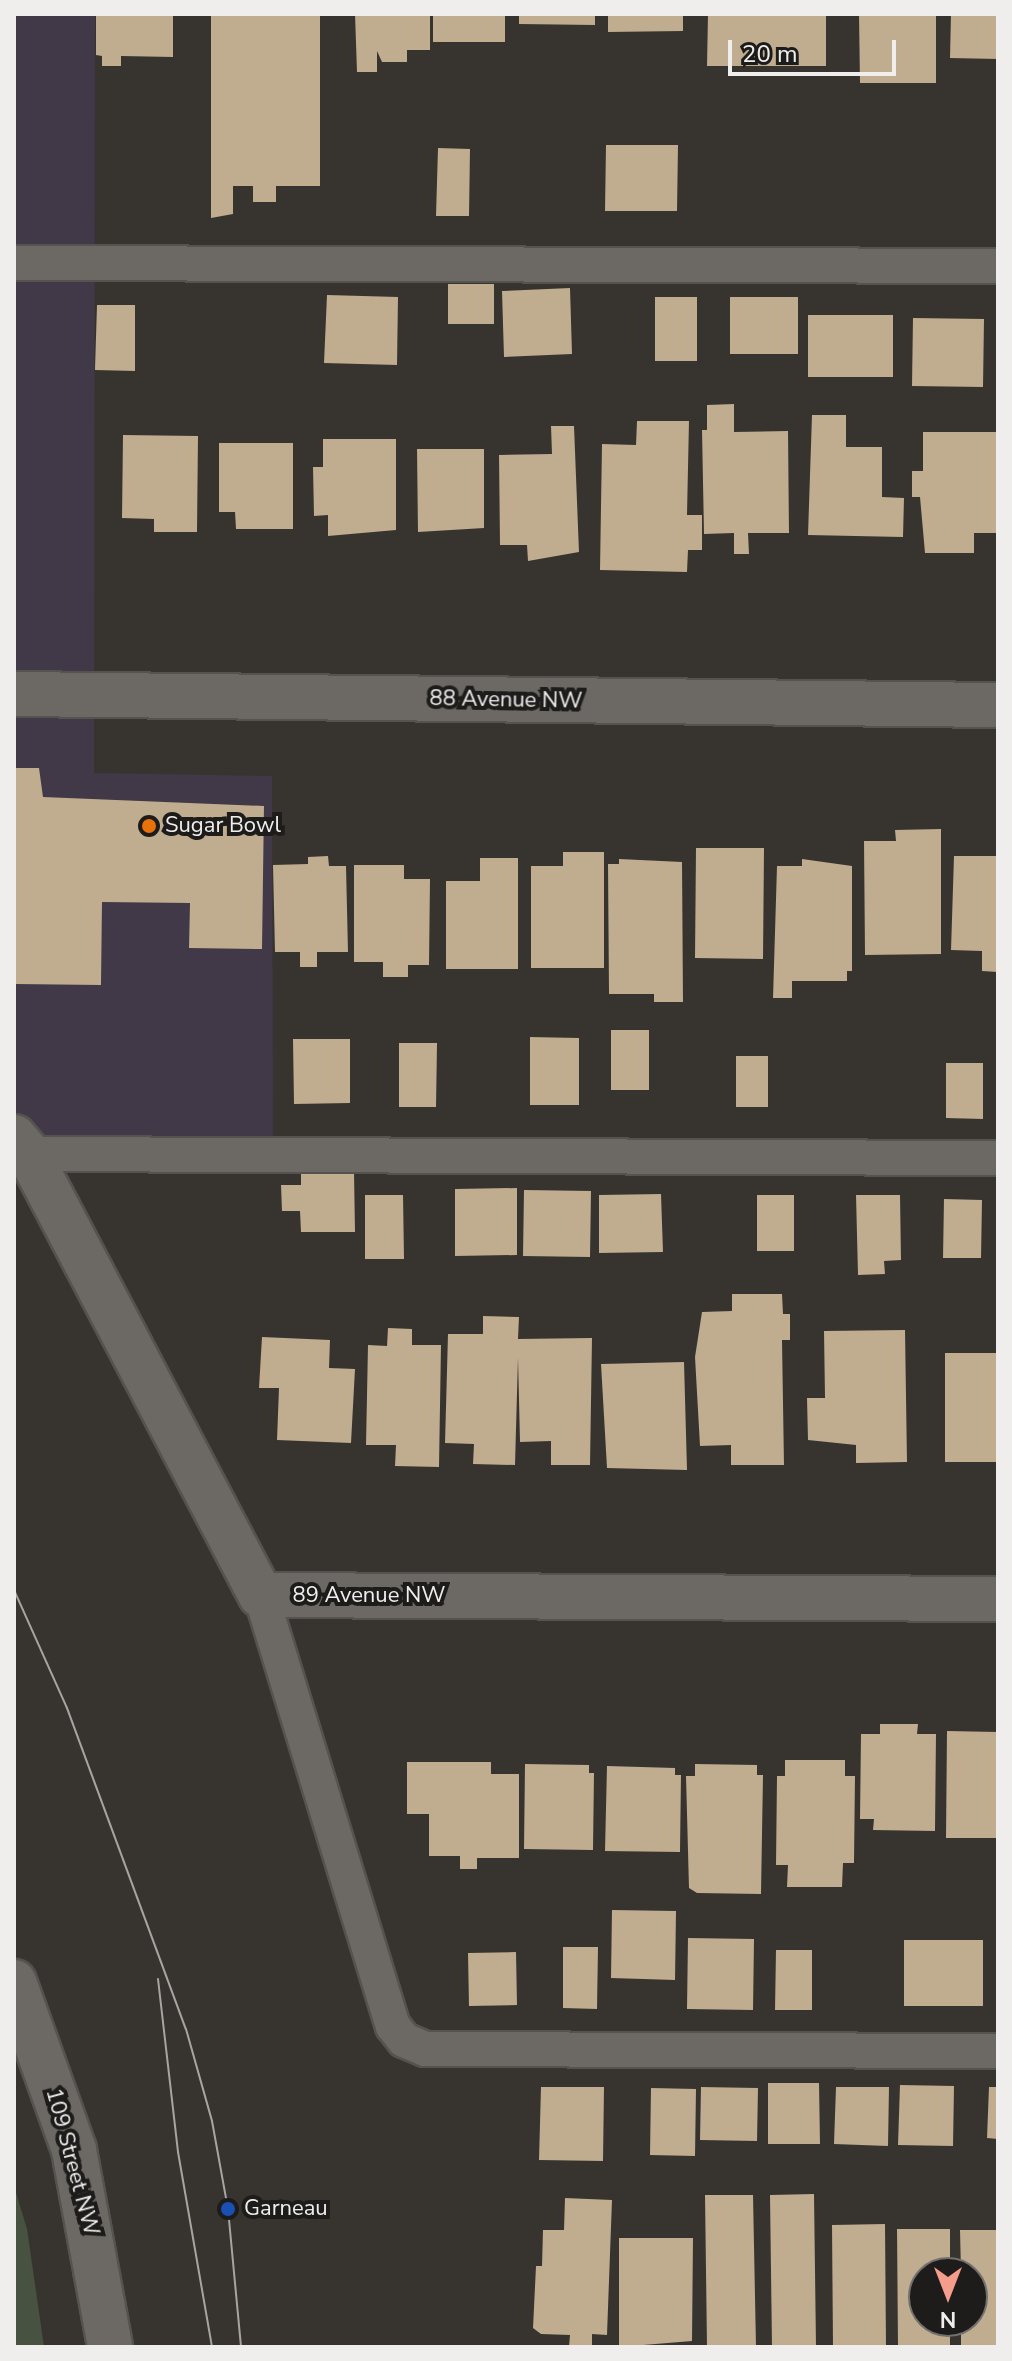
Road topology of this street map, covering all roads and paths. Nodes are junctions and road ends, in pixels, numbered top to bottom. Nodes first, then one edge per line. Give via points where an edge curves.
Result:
1 (14, 263) edge
2 (998, 266) edge
3 (14, 694) edge
4 (998, 705) edge
5 (21, 1146) edge
6 (998, 1158) edge
7 (261, 1595) junction
8 (998, 1599) edge
9 (14, 1982) edge
10 (998, 2051) edge
11 (110, 2347) edge

1 - 2 lane
3 - 4 street, 88 Avenue NW
5 - 6 lane
5 - 7 street, 89 Avenue NW
7 - 8 street, 89 Avenue NW
7 - 10 lane via 393,2026 404,2040 425,2049
9 - 11 street, 109 Street NW via 74,2150

